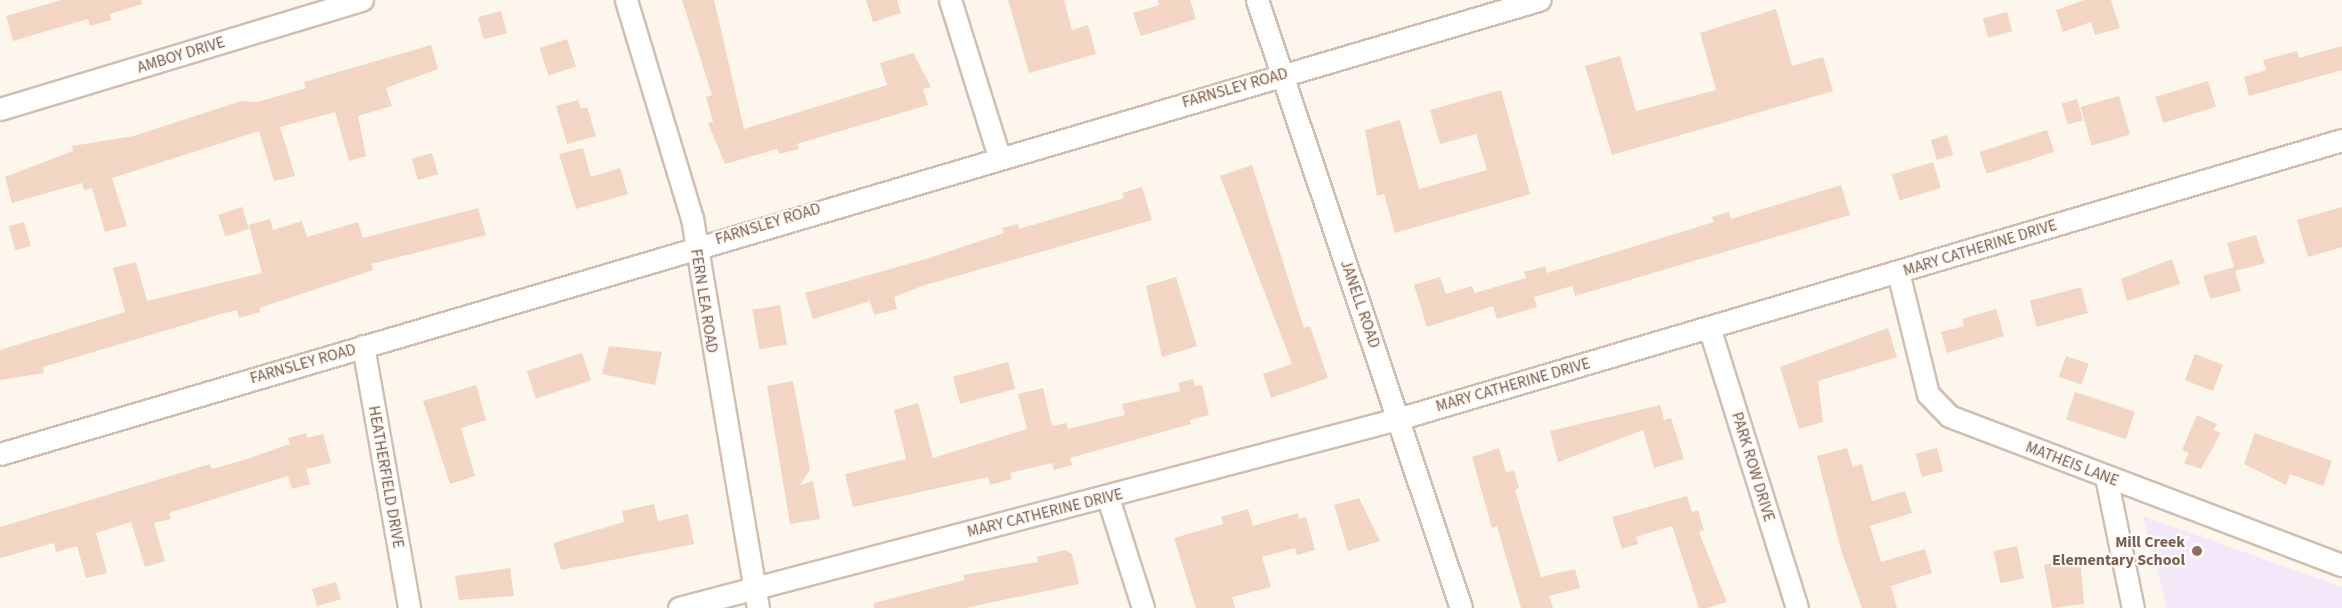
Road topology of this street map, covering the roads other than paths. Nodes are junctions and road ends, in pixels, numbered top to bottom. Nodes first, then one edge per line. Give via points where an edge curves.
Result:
1 (362, 0) edge
2 (626, 0) edge
3 (950, 0) edge
4 (1257, 0) edge
5 (1539, 0) edge
6 (1281, 75) junction
7 (0, 109) edge
8 (2342, 140) edge
9 (999, 156) junction
10 (695, 246) junction
11 (1898, 272) junction
12 (1709, 327) junction
13 (363, 346) junction
14 (1401, 418) junction
15 (0, 454) edge
16 (2106, 477) junction
17 (1108, 498) junction
18 (2342, 564) edge
19 (754, 586) junction
20 (409, 608) edge
21 (679, 608) edge
22 (758, 608) edge
23 (1143, 608) edge
24 (1461, 608) edge
25 (1797, 608) edge
26 (2133, 608) edge

1 - 7 street, AMBOY DRIVE
2 - 10 street, FERN LEA ROAD
3 - 9 street
4 - 6 street, JANELL ROAD
5 - 6 street, FARNSLEY ROAD
6 - 9 street, FARNSLEY ROAD
6 - 14 street, JANELL ROAD
8 - 11 street, MARY CATHERINE DRIVE
9 - 10 street, FARNSLEY ROAD
10 - 13 street, FARNSLEY ROAD
10 - 19 street, FERN LEA ROAD
11 - 12 street, MARY CATHERINE DRIVE
11 - 16 street, MATHEIS LANE via 1922,377 1935,405 1964,424
12 - 14 street, MARY CATHERINE DRIVE
12 - 25 street, PARK ROW DRIVE
13 - 15 street, FARNSLEY ROAD
13 - 20 street, HEATHERFIELD DRIVE
14 - 17 street, MARY CATHERINE DRIVE
14 - 24 street, JANELL ROAD
16 - 18 street, MATHEIS LANE
16 - 26 street
17 - 19 street, MARY CATHERINE DRIVE
17 - 23 street
19 - 21 street, MARY CATHERINE DRIVE
19 - 22 street, FERN LEA ROAD

